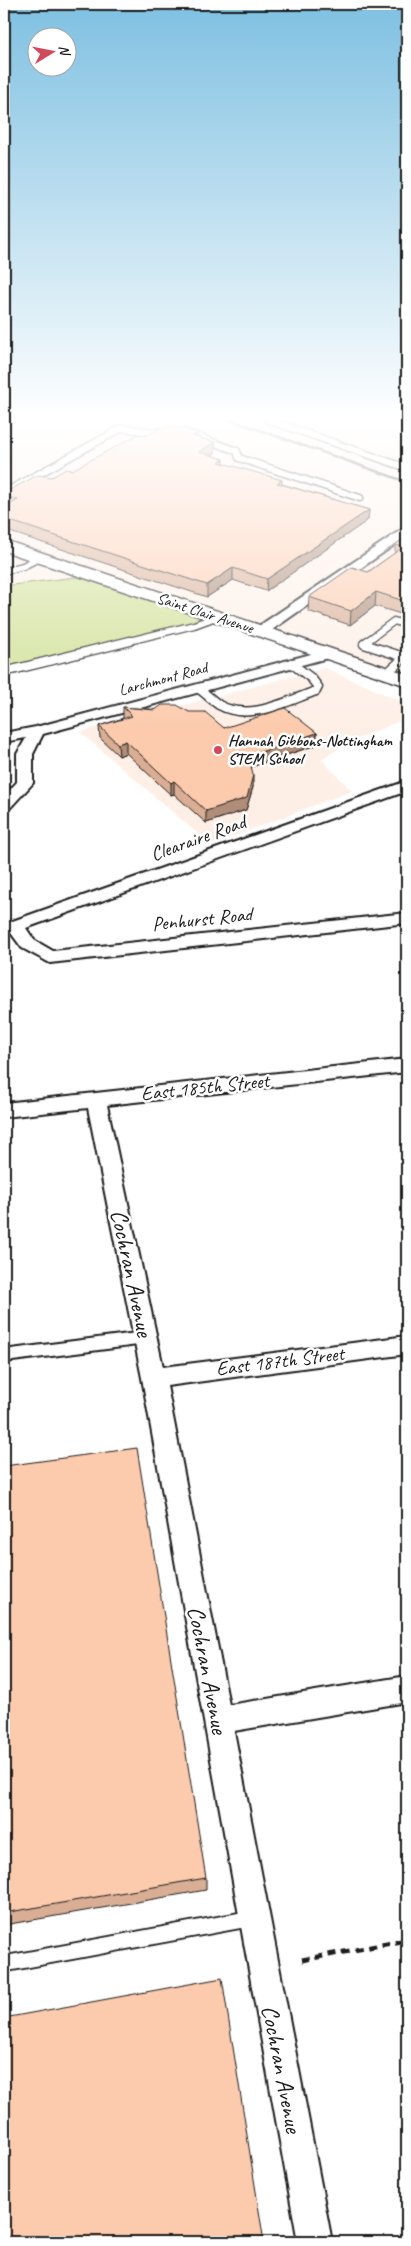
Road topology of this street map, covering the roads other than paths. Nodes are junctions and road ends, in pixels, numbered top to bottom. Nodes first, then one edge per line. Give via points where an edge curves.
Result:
1 (407, 530) edge
2 (4, 545) edge
3 (42, 558) junction
4 (4, 571) edge
5 (216, 616) junction
6 (407, 625) edge
7 (261, 631) junction
8 (330, 653) junction
9 (406, 657) edge
10 (291, 663) junction
11 (4, 672) edge
12 (387, 673) junction
13 (407, 680) edge
14 (198, 688) junction
15 (37, 731) junction
16 (4, 737) edge
17 (407, 786) edge
18 (4, 805) edge
19 (407, 918) edge
20 (9, 928) edge
21 (407, 1065) edge
22 (96, 1100) junction
23 (4, 1110) edge
24 (146, 1338) junction
25 (407, 1345) edge
26 (4, 1356) edge
27 (154, 1378) junction
28 (407, 1689) edge
29 (217, 1720) junction
30 (254, 1918) junction
31 (4, 1964) edge
32 (315, 2242) edge

1 - 7 street
2 - 3 street, Saint Clair Avenue
3 - 4 lane
3 - 5 street, Saint Clair Avenue
5 - 7 street, Saint Clair Avenue
5 - 11 lane via 194,625
6 - 9 lane via 394,621 364,644
7 - 8 street, Saint Clair Avenue
8 - 10 street, Larchmont Road
8 - 12 street, Saint Clair Avenue
9 - 12 lane
10 - 14 street, Larchmont Road
10 - 14 lane via 311,678 318,687 316,691 252,712 220,705
12 - 13 street, Saint Clair Avenue
14 - 15 street, Larchmont Road
15 - 16 street, Larchmont Road
15 - 18 street via 25,754 25,783
17 - 20 street, Clearaire Road
19 - 20 street, Penhurst Road via 50,957
21 - 22 street, East 185th Street
22 - 23 street, East 185th Street
22 - 24 street, Cochran Avenue
24 - 26 lane
24 - 27 street, Cochran Avenue
25 - 27 street, East 187th Street
27 - 29 street, Cochran Avenue
28 - 29 street
29 - 30 street, Cochran Avenue
30 - 31 lane
30 - 32 street, Cochran Avenue

